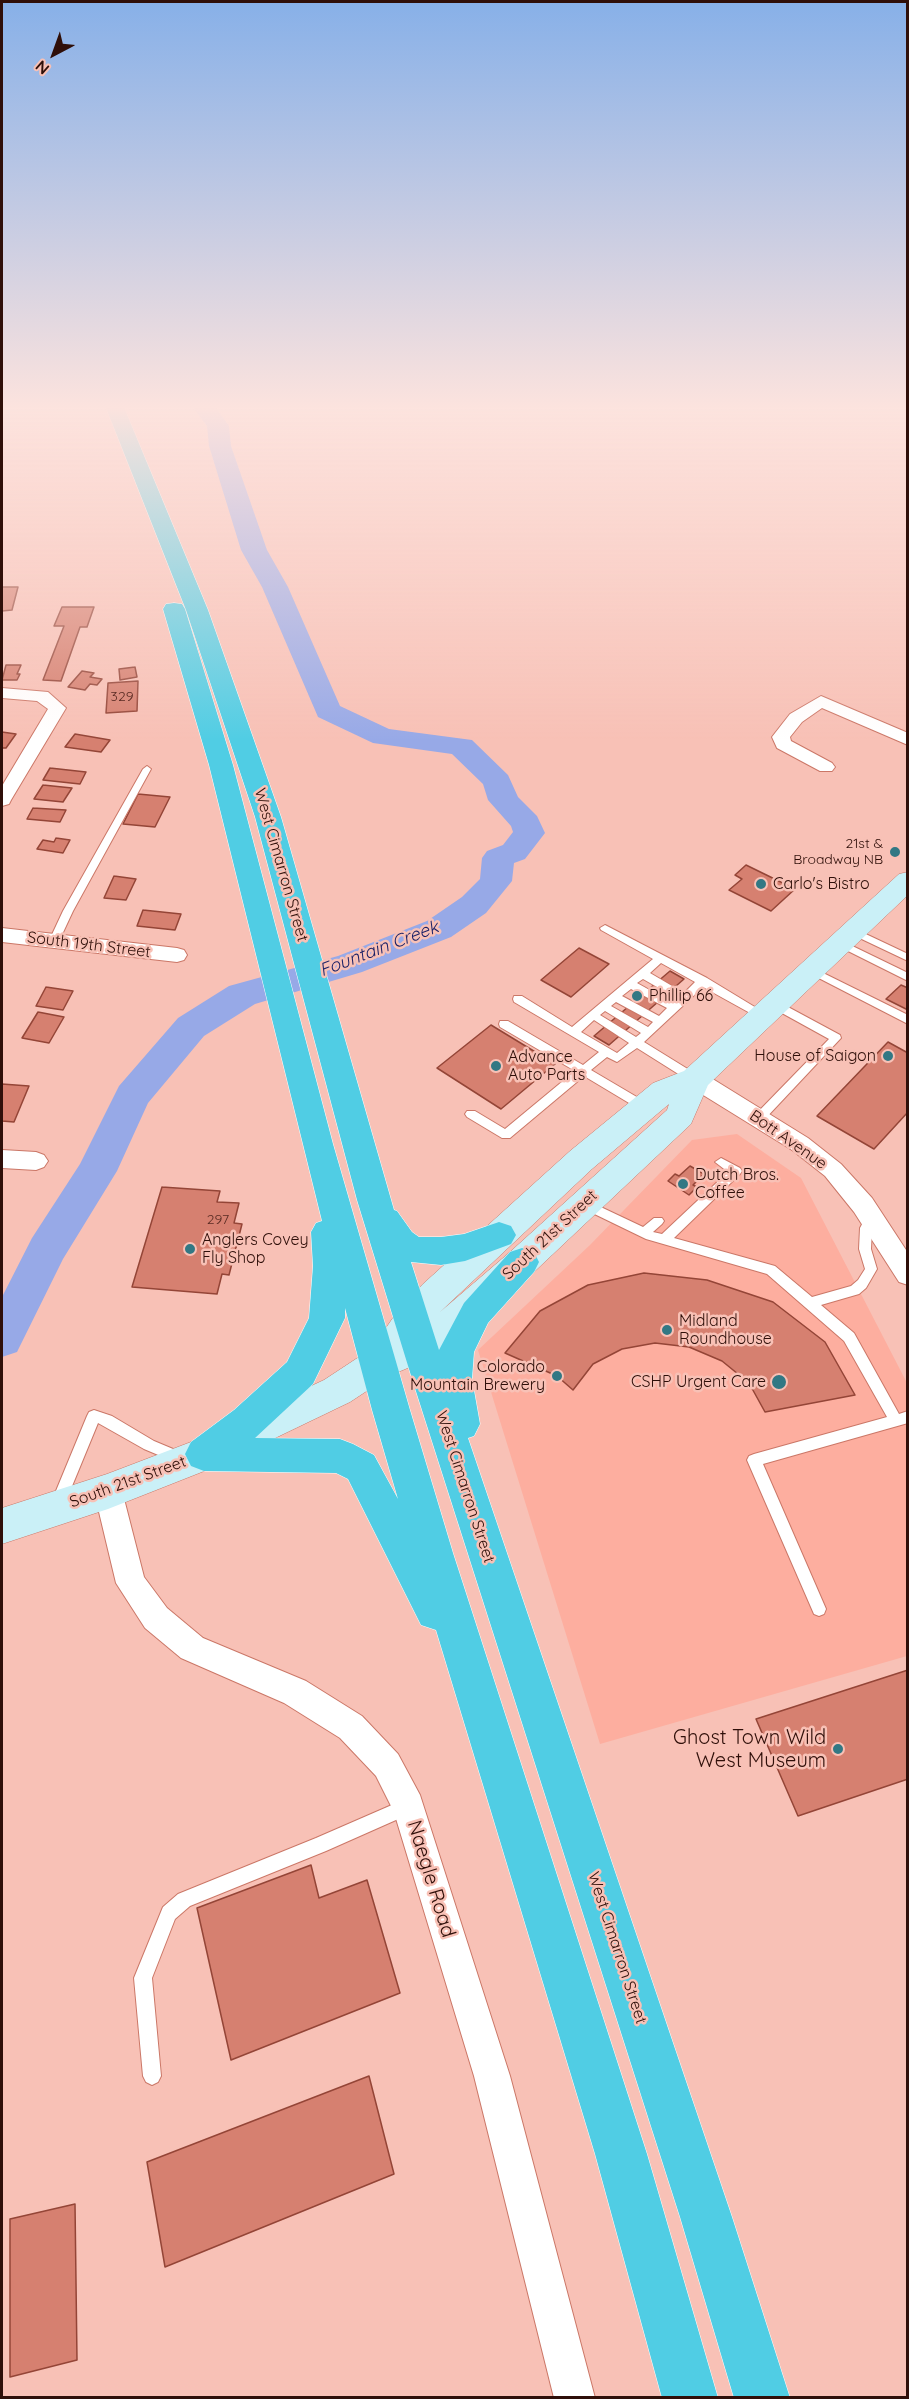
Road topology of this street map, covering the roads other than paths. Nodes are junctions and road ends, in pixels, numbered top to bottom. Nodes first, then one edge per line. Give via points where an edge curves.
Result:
1 (139, 517) edge
2 (159, 517) edge
3 (2, 693) edge
4 (908, 740) edge
5 (826, 767) dead end
6 (147, 769) dead end
7 (2, 800) edge
8 (904, 889) edge
9 (605, 928) dead end
10 (2, 935) edge
11 (846, 937) junction
12 (54, 941) junction
13 (177, 955) dead end
14 (661, 958) junction
15 (908, 958) edge
16 (811, 970) junction
17 (643, 974) junction
18 (908, 978) edge
19 (703, 981) junction
20 (630, 984) junction
21 (615, 997) junction
22 (685, 998) junction
23 (518, 999) dead end
24 (604, 1006) junction
25 (675, 1008) junction
26 (769, 1009) junction
27 (593, 1015) junction
28 (908, 1020) edge
29 (660, 1021) junction
30 (504, 1024) dead end
31 (573, 1032) junction
32 (648, 1032) junction
33 (637, 1042) junction
34 (606, 1052) junction
35 (583, 1071) junction
36 (694, 1079) junction
37 (643, 1106) junction
38 (471, 1114) dead end
39 (759, 1119) junction
40 (2, 1159) edge
41 (36, 1161) dead end
42 (721, 1162) dead end
43 (323, 1165) junction
44 (374, 1200) junction
45 (584, 1204) junction
46 (871, 1218) junction
47 (658, 1221) dead end
48 (644, 1233) junction
49 (498, 1235) junction
50 (664, 1240) junction
51 (522, 1262) junction
52 (908, 1275) edge
53 (810, 1303) junction
54 (416, 1332) junction
55 (378, 1364) junction
56 (902, 1419) edge
57 (195, 1457) junction
58 (108, 1491) junction
59 (55, 1509) junction
60 (2, 1526) edge
61 (496, 1581) junction
62 (819, 1609) dead end
63 (473, 1681) junction
64 (409, 1806) junction
65 (152, 2076) dead end
66 (575, 2397) edge
67 (690, 2397) edge
68 (762, 2397) edge

1 - 43 highway, West Cimarron Street via 179,622 221,765
2 - 44 highway, West Cimarron Street via 197,610 268,817
3 - 7 street via 42,696 57,708
4 - 5 street via 821,701 796,718 782,737 783,744
6 - 12 lane
8 - 11 main road, South 21st Street
9 - 14 lane
10 - 12 street, South 19th Street
11 - 15 lane
11 - 16 main road, South 21st Street
11 - 18 lane
12 - 13 street, South 19th Street
14 - 17 lane
14 - 19 lane
16 - 26 main road, South 21st Street
16 - 28 lane
17 - 20 lane
17 - 22 lane
19 - 22 lane
19 - 26 lane
20 - 21 lane
20 - 25 lane
21 - 24 lane
21 - 29 lane
22 - 25 lane
23 - 31 lane
24 - 27 lane
24 - 32 lane
25 - 29 lane
26 - 36 main road, South 21st Street
26 - 39 lane via 836,1038
27 - 31 lane
27 - 33 lane
29 - 32 lane
30 - 35 lane
31 - 34 lane
32 - 33 lane
33 - 34 lane via 617,1058
33 - 36 lane
34 - 35 lane
35 - 37 lane
35 - 38 lane via 506,1135
36 - 37 main road, South 21st Street via 664,1091
36 - 39 street, Bott Avenue
36 - 45 main road, South 21st Street via 680,1116
37 - 49 main road, South 21st Street
39 - 46 street, Bott Avenue via 833,1170
40 - 41 street
42 - 50 lane via 736,1171
43 - 55 highway, West Cimarron Street
43 - 57 highway via 330,1266 327,1318 300,1373 247,1422
44 - 49 highway via 391,1232 414,1250 441,1251
44 - 54 highway, West Cimarron Street
45 - 48 lane
45 - 51 main road, South 21st Street
46 - 52 street, Bott Avenue
46 - 53 lane via 866,1228 865,1249 871,1269 862,1284 855,1290
47 - 48 lane
48 - 50 lane
49 - 54 main road, South 21st Street
50 - 53 lane via 771,1270
51 - 54 main road, South 21st Street via 453,1322
51 - 61 highway via 476,1313 456,1351 454,1372 456,1399
53 - 56 lane via 849,1337
54 - 55 main road, South 21st Street
54 - 61 highway, West Cimarron Street
55 - 57 main road, South 21st Street via 337,1391
55 - 63 highway, West Cimarron Street
56 - 62 lane via 754,1460
57 - 58 main road, South 21st Street
57 - 59 lane via 149,1444 94,1416
57 - 63 highway via 340,1456 361,1467
58 - 59 main road, South 21st Street
58 - 64 street, Naegle Road via 131,1583 156,1618 192,1648 296,1692 351,1727 387,1765
59 - 60 main road, South 21st Street
61 - 68 highway, West Cimarron Street
63 - 67 highway, West Cimarron Street via 621,2154
64 - 65 lane via 184,1900 170,1913 143,1977
64 - 66 street, Naegle Road via 492,2076

